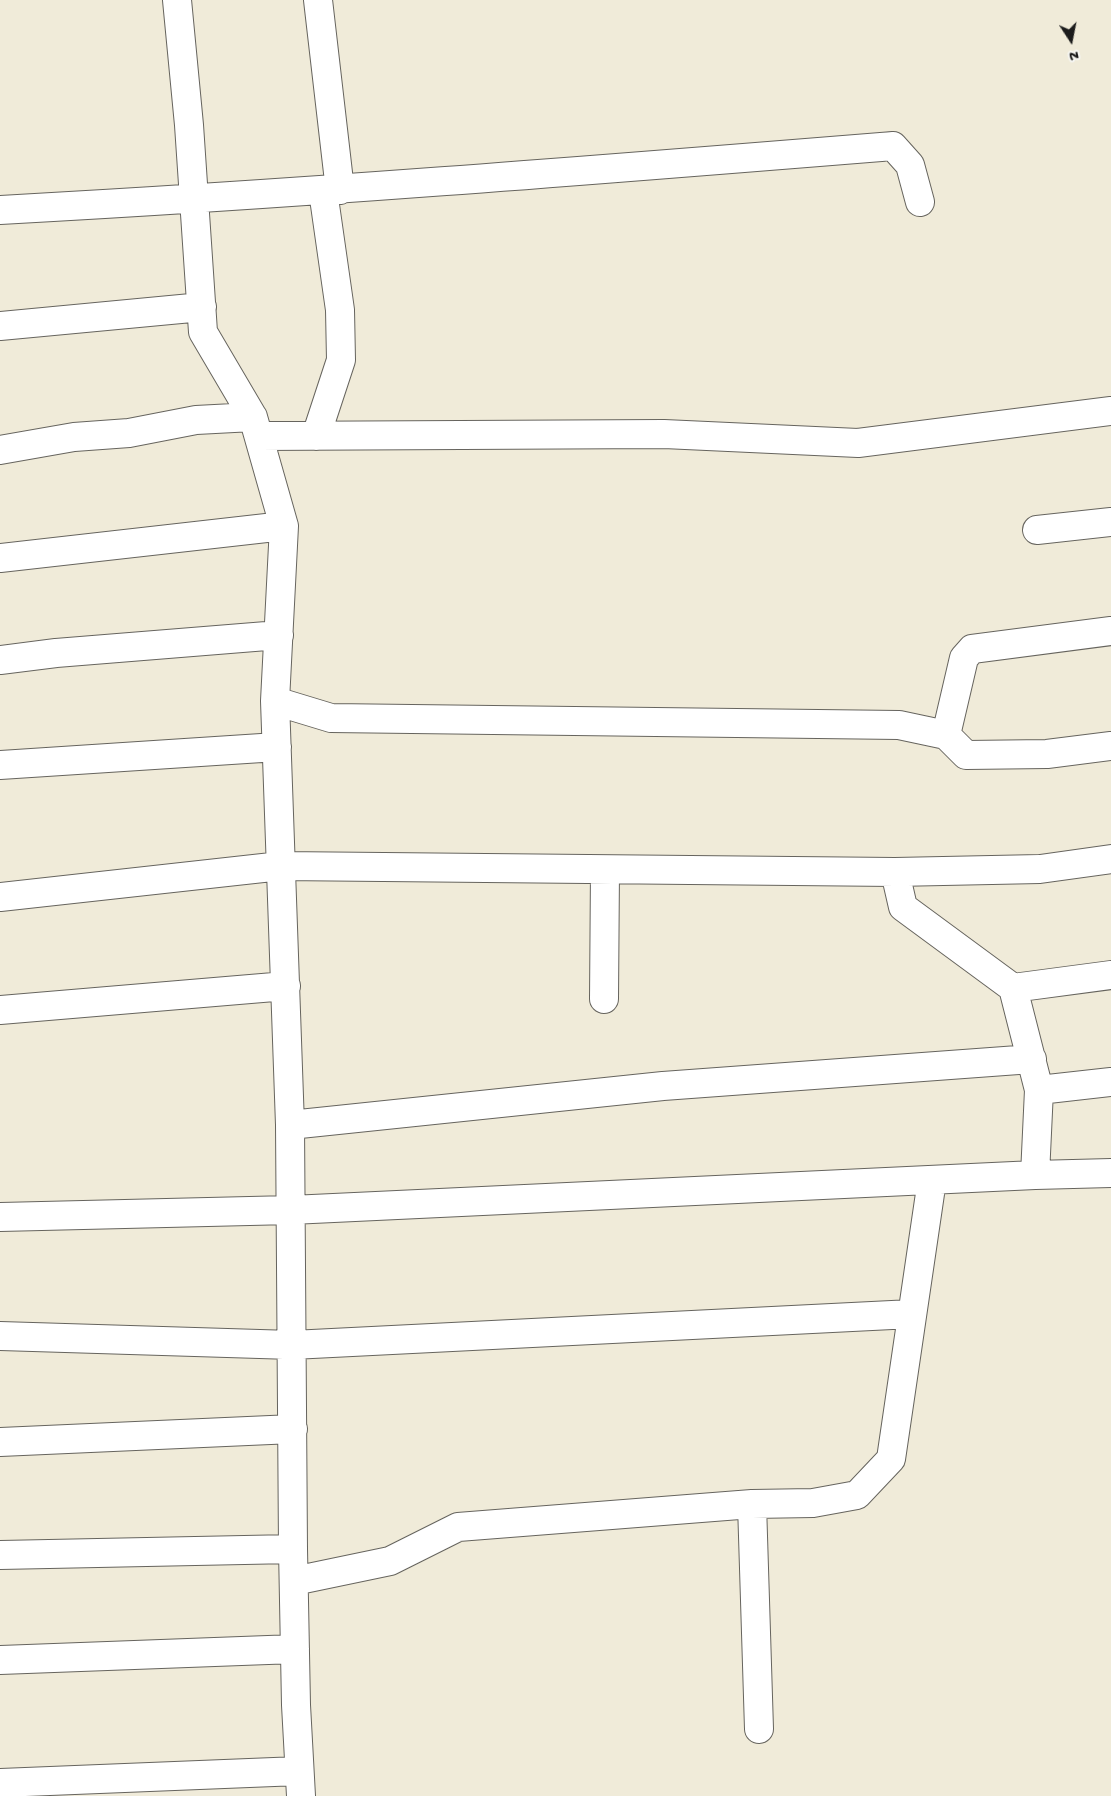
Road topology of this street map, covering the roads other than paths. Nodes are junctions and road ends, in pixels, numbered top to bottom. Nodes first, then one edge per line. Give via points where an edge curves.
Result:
1 (177, 0) edge
2 (318, 0) edge
3 (331, 190) junction
4 (194, 200) junction
5 (920, 202) dead end
6 (0, 210) edge
7 (202, 307) junction
8 (0, 326) edge
9 (1111, 411) edge
10 (256, 426) junction
11 (316, 436) junction
12 (0, 450) edge
13 (1111, 522) edge
14 (284, 526) junction
15 (1037, 530) dead end
16 (0, 558) edge
17 (1111, 632) edge
18 (279, 635) junction
19 (0, 660) edge
20 (275, 701) junction
21 (946, 735) junction
22 (1111, 746) edge
23 (277, 747) junction
24 (0, 765) edge
25 (1111, 859) edge
26 (281, 866) junction
27 (604, 870) junction
28 (895, 872) junction
29 (0, 897) edge
30 (1111, 975) edge
31 (286, 986) junction
32 (1013, 988) junction
33 (604, 999) dead end
34 (0, 1010) edge
35 (1032, 1059) junction
36 (1111, 1082) edge
37 (1039, 1090) junction
38 (290, 1125) junction
39 (1111, 1173) edge
40 (1035, 1175) junction
41 (932, 1180) junction
42 (291, 1210) junction
43 (0, 1217) edge
44 (912, 1314) junction
45 (0, 1336) edge
46 (292, 1345) junction
47 (293, 1430) junction
48 (0, 1442) edge
49 (752, 1504) junction
50 (293, 1549) junction
51 (0, 1555) edge
52 (294, 1581) junction
53 (295, 1649) junction
54 (0, 1660) edge
55 (759, 1729) dead end
56 (0, 1783) edge
57 (300, 1783) edge

1 - 4 street
2 - 3 street
3 - 4 street
3 - 5 street via 893,146 910,164
3 - 11 street via 341,352
4 - 6 street
4 - 7 street
7 - 8 street
7 - 10 street via 203,332
9 - 11 street via 858,443 664,434
10 - 11 street
10 - 12 street via 196,420 129,433 74,437
10 - 14 street
13 - 15 street
14 - 16 street
14 - 18 street
17 - 21 street via 972,649 964,658
18 - 19 street
18 - 20 street
20 - 21 street via 330,718 899,725
20 - 23 street
21 - 22 street via 966,755 1048,754
23 - 24 street
23 - 26 street
25 - 28 street via 1040,869
26 - 27 street
26 - 29 street
26 - 31 street
27 - 28 street
27 - 33 street
28 - 32 street via 903,907
30 - 32 street
31 - 34 street
31 - 38 street
32 - 35 street
35 - 37 street
35 - 38 street via 663,1086
36 - 37 street
37 - 40 street
38 - 42 street
39 - 40 street
40 - 41 street
41 - 42 street
41 - 44 street
42 - 43 street
42 - 46 street
44 - 46 street
44 - 49 street via 890,1459 857,1495 813,1503
45 - 46 street
46 - 47 street
47 - 48 street
47 - 50 street
49 - 52 street via 458,1527 390,1561
49 - 55 street
50 - 51 street
50 - 52 street
52 - 53 street
53 - 54 street
53 - 57 street
56 - 57 street

